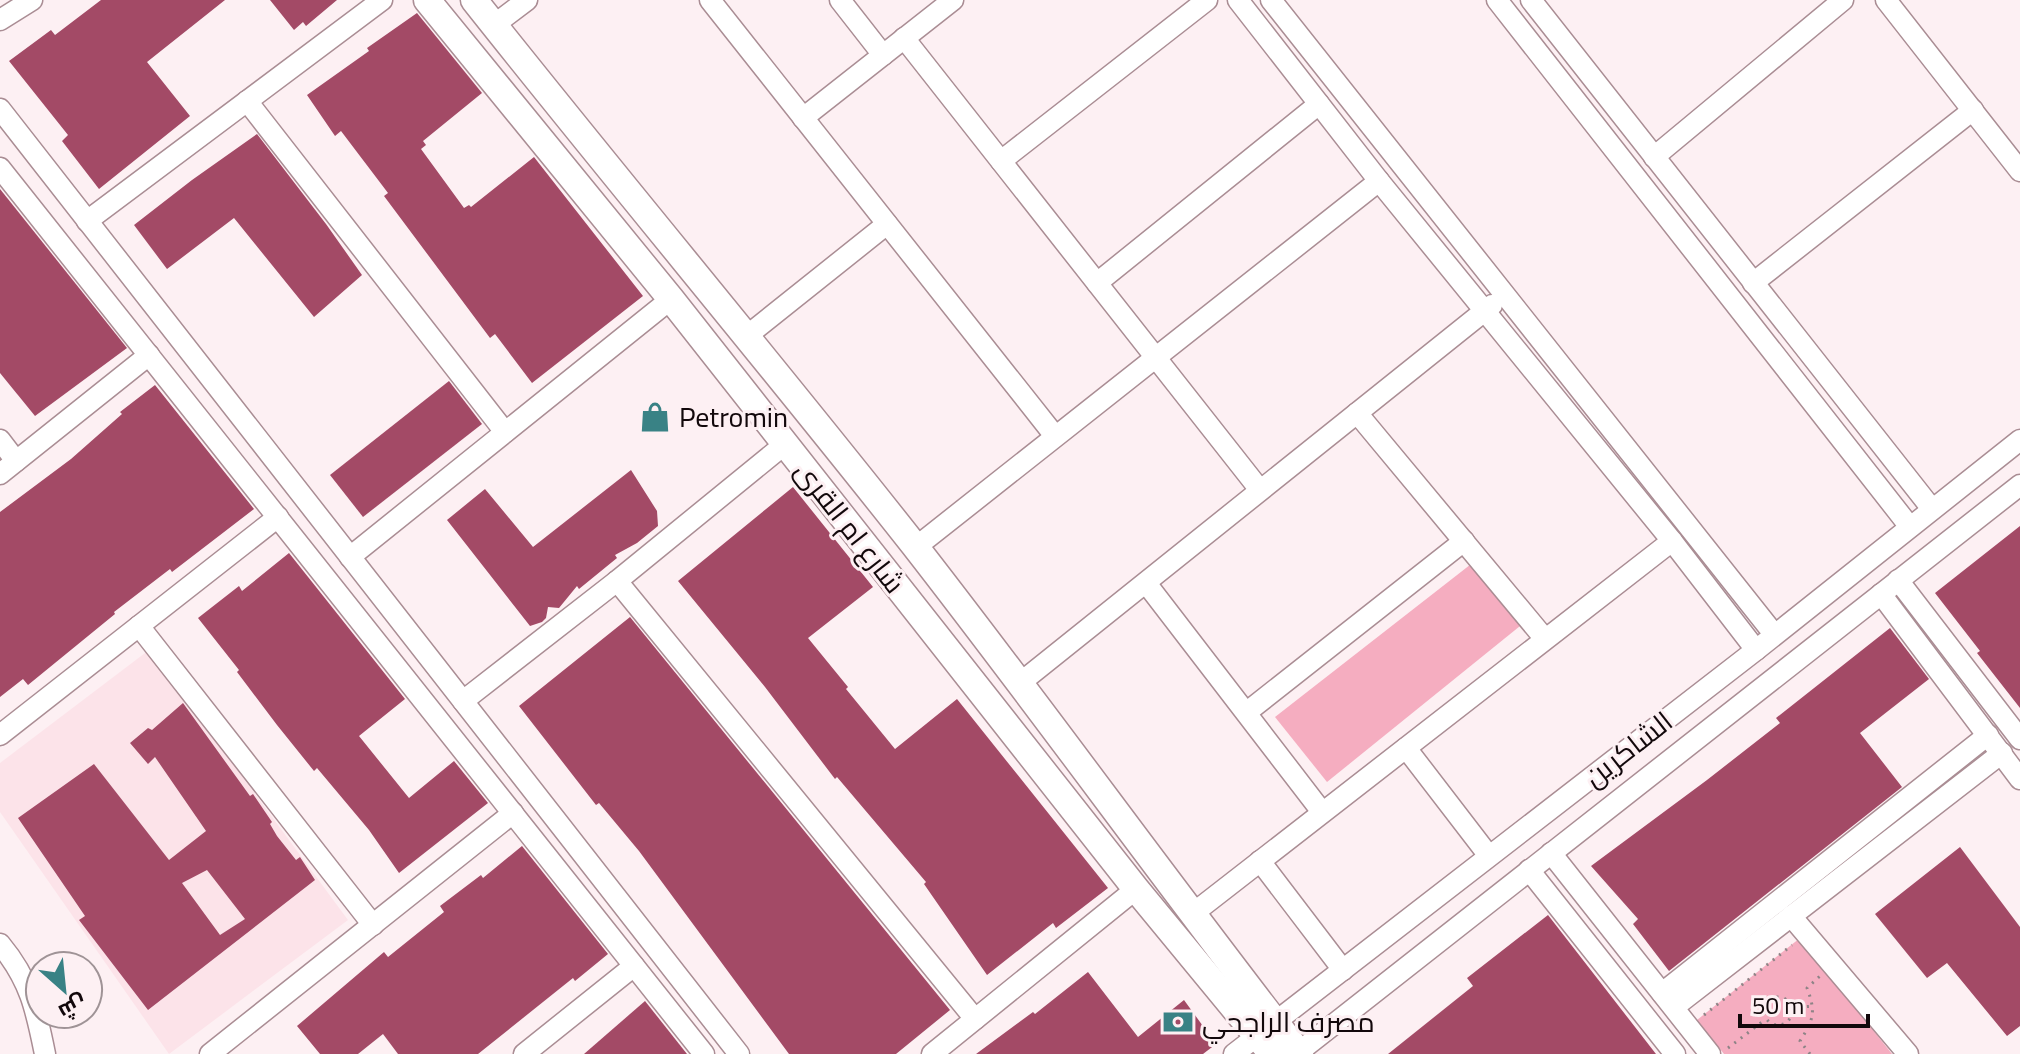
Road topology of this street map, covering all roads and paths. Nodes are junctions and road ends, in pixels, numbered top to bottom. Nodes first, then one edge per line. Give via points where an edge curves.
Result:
1 (32, 0) edge
2 (382, 0) edge
3 (427, 0) edge
4 (474, 0) edge
5 (527, 0) edge
6 (710, 0) edge
7 (840, 0) edge
8 (953, 0) edge
9 (1207, 0) edge
10 (1238, 0) edge
11 (1271, 0) edge
12 (1497, 0) edge
13 (1531, 0) edge
14 (1843, 0) edge
15 (1886, 0) edge
16 (0, 20) edge
17 (494, 25) junction
18 (904, 38) junction
19 (883, 55) junction
20 (247, 101) junction
21 (1319, 104) junction
22 (0, 109) edge
23 (1973, 110) junction
24 (803, 118) junction
25 (1654, 157) junction
26 (1001, 161) junction
27 (0, 168) edge
28 (2020, 171) edge
29 (614, 172) junction
30 (1379, 181) junction
31 (586, 195) junction
32 (87, 221) junction
33 (887, 224) junction
34 (1097, 283) junction
35 (1753, 283) junction
36 (1505, 295) junction
37 (671, 299) junction
38 (1484, 311) junction
39 (748, 335) junction
40 (149, 355) junction
41 (1156, 357) junction
42 (1357, 413) junction
43 (505, 432) junction
44 (1055, 436) junction
45 (0, 440) edge
46 (2020, 440) edge
47 (785, 444) junction
48 (16, 461) junction
49 (0, 474) edge
50 (2020, 485) edge
51 (1260, 490) junction
52 (1932, 509) junction
53 (278, 517) junction
54 (1910, 527) junction
55 (1464, 541) junction
56 (1672, 541) junction
57 (916, 547) junction
58 (350, 557) junction
59 (1898, 580) junction
60 (617, 581) junction
61 (1146, 583) junction
62 (1881, 594) junction
63 (139, 626) junction
64 (1774, 634) junction
65 (1545, 639) junction
66 (1756, 650) junction
67 (1020, 683) junction
68 (463, 701) junction
69 (1247, 712) junction
70 (0, 735) edge
71 (1988, 735) junction
72 (2020, 738) edge
73 (1406, 748) junction
74 (2002, 753) junction
75 (1593, 776) junction
76 (2020, 779) edge
77 (1615, 803) junction
78 (1322, 812) junction
79 (513, 813) junction
80 (1551, 853) junction
81 (1489, 856) junction
82 (1260, 861) junction
83 (1529, 870) junction
84 (1136, 889) junction
85 (1191, 915) junction
86 (1791, 916) junction
87 (373, 925) junction
88 (1800, 938) dead end
89 (0, 944) edge
90 (634, 966) junction
91 (1343, 970) junction
92 (1826, 971) dead end
93 (1668, 1000) junction
94 (1814, 1006) junction
95 (1791, 1008) junction
96 (975, 1019) junction
97 (1766, 1019) junction
98 (1697, 1020) dead end
99 (1268, 1038) edge
100 (1298, 1053) edge
101 (1716, 1053) edge
102 (45, 1054) edge
103 (210, 1054) edge
104 (524, 1054) edge
105 (704, 1054) edge
106 (739, 1054) edge
107 (932, 1054) edge
108 (1234, 1054) edge
109 (1675, 1054) edge
110 (1810, 1054) edge
111 (1908, 1054) edge

1 - 16 street
2 - 20 street
3 - 31 main road, شارع ام القرى
4 - 17 main road, شارع ام القرى
5 - 17 street
6 - 24 street
7 - 19 street
8 - 18 street
9 - 26 street
10 - 21 street
11 - 36 street
12 - 54 street
13 - 25 street
14 - 25 street
15 - 23 street
17 - 29 main road, شارع ام القرى
18 - 19 street
18 - 26 street
19 - 24 street
20 - 32 street
20 - 43 street
21 - 30 street
21 - 34 street
22 - 32 street
23 - 28 street
23 - 35 street
24 - 33 street
25 - 35 street
26 - 34 street
27 - 40 street
29 - 31 main road
29 - 39 main road, شارع ام القرى
30 - 38 street
30 - 41 street
31 - 37 main road, شارع ام القرى
32 - 58 street
33 - 39 street
33 - 44 street
34 - 41 street
35 - 52 street
36 - 38 street
36 - 64 street
37 - 43 street
37 - 47 main road, شارع ام القرى
38 - 42 street
38 - 56 street
39 - 57 main road, شارع ام القرى
40 - 48 street
40 - 53 street
41 - 44 street
41 - 51 street
42 - 51 street
42 - 55 street
43 - 58 street
44 - 57 street
45 - 48 street
46 - 52 street, الشاكرين
47 - 60 street
47 - 84 main road, شارع ام القرى
48 - 49 street
50 - 59 street, الشاكرين
51 - 61 street
52 - 54 street, الشاكرين
53 - 63 street
53 - 79 street
54 - 64 street, الشاكرين
55 - 65 street
55 - 69 street
56 - 65 street
56 - 66 street
57 - 67 main road, شارع ام القرى
58 - 68 street
59 - 62 street, الشاكرين
59 - 72 street
60 - 68 street
60 - 96 street
61 - 67 street
61 - 69 street
62 - 71 street
62 - 77 street, الشاكرين
63 - 70 street
63 - 87 street
64 - 66 street, الشاكرين
65 - 73 street
66 - 75 street, الشاكرين
67 - 85 main road, شارع ام القرى
68 - 106 street
69 - 78 street
71 - 74 street
71 - 93 street
73 - 78 street
73 - 81 street
74 - 76 street
74 - 86 street
75 - 77 street
75 - 81 street, الشاكرين
77 - 80 street, الشاكرين
78 - 82 street
79 - 87 street
79 - 90 street
80 - 83 street, الشاكرين
80 - 93 street
81 - 91 street, الشاكرين
82 - 85 street
82 - 91 street
83 - 100 street, الشاكرين
83 - 109 street
84 - 96 street
84 - 99 main road, شارع ام القرى
85 - 99 main road, شارع ام القرى
86 - 93 street
86 - 111 street
87 - 103 street
88 - 98 path
89 - 102 street via 22,971
90 - 104 street
90 - 105 street
91 - 99 street, الشاكرين
92 - 94 path via 1807,988
93 - 101 street
94 - 95 path
94 - 110 path via 1812,1022 1800,1041
95 - 97 path via 1783,1024
95 - 97 path via 1783,998 1771,999 1764,1010
96 - 107 street
97 - 101 path
99 - 100 main road, شارع ام القرى
99 - 108 street, الشاكرين

